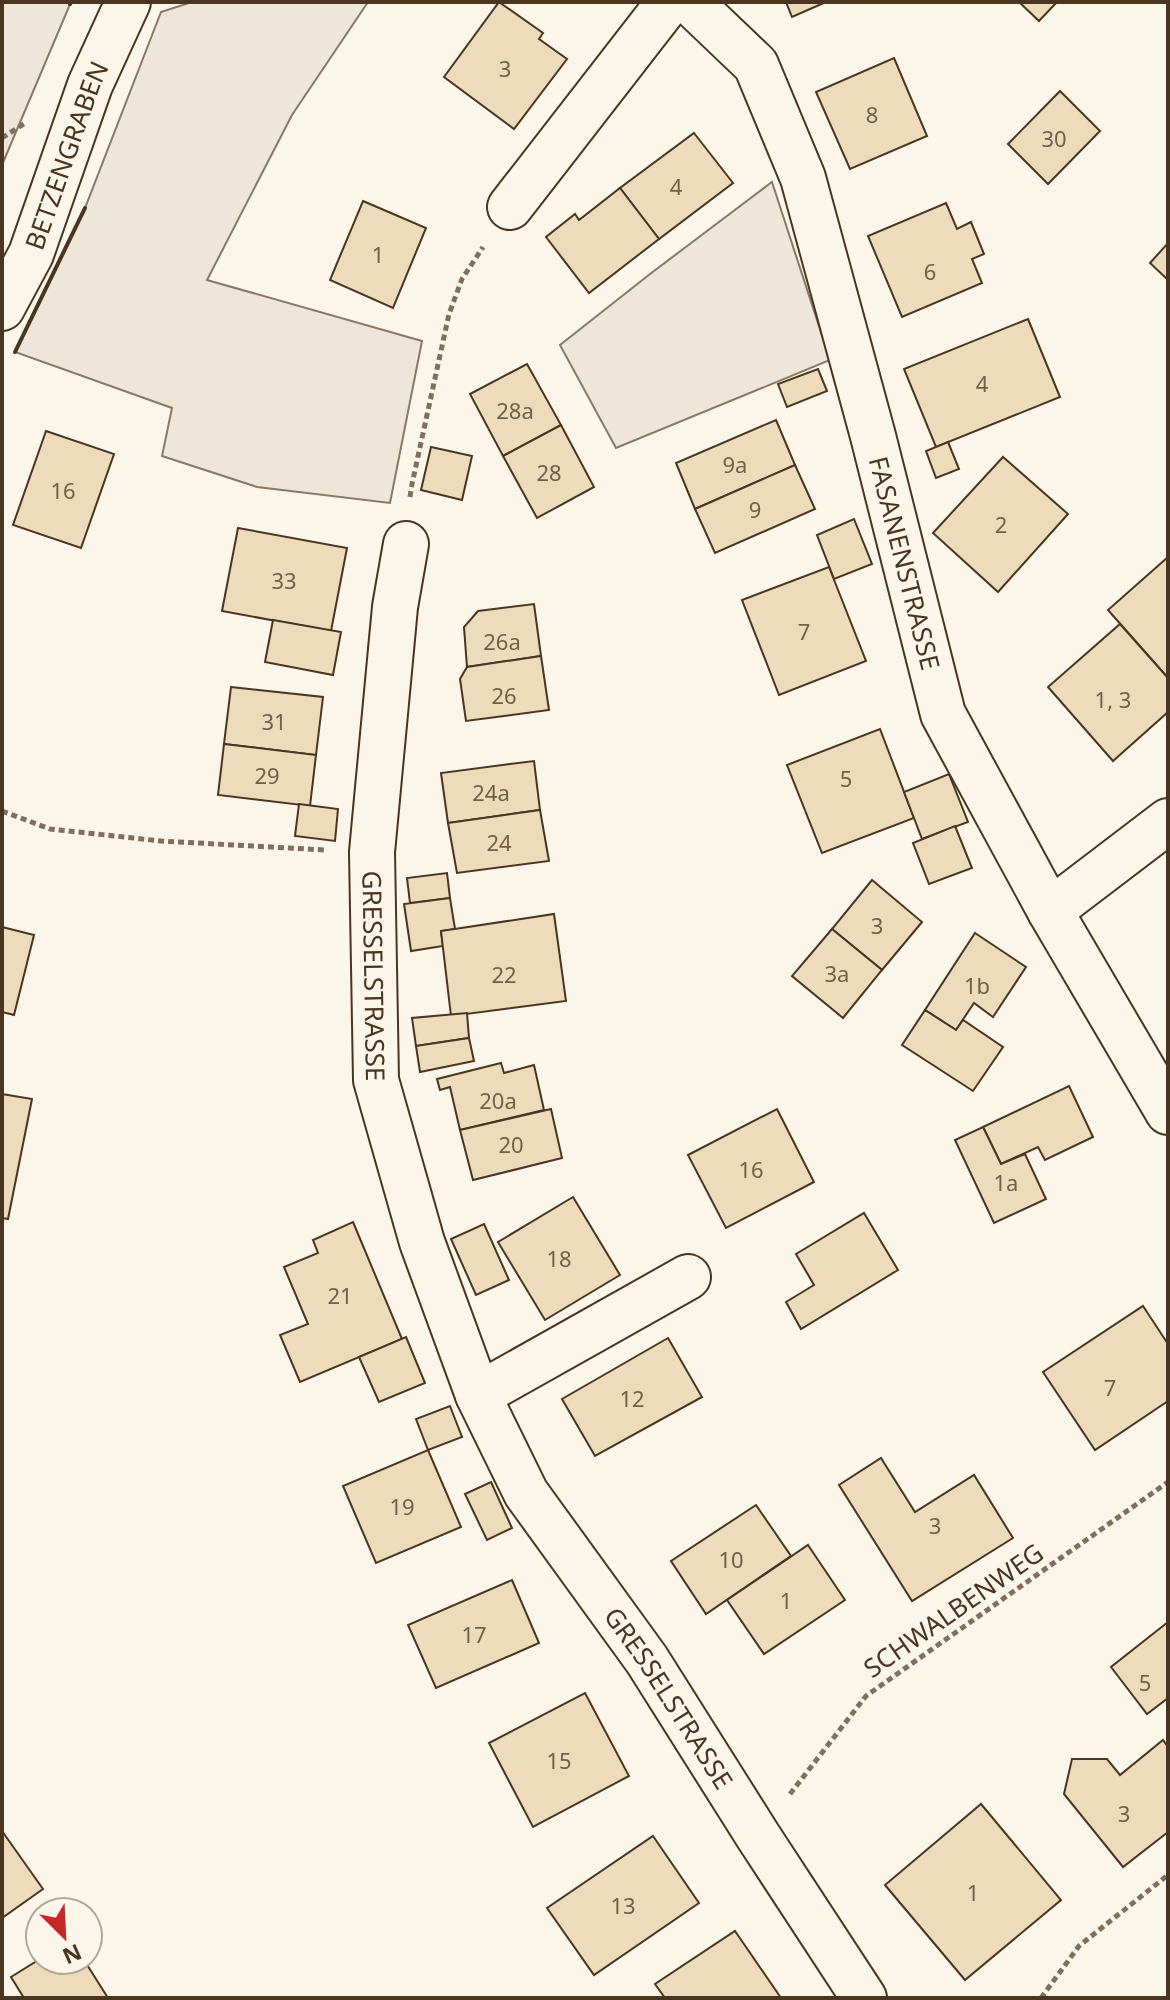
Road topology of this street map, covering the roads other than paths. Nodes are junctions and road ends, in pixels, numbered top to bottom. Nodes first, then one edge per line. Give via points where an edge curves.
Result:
1 (128, 2) edge
2 (669, 2) edge
3 (690, 2) edge
4 (510, 207) road end
5 (2, 308) edge
6 (406, 544) road end
7 (1168, 821) edge
8 (1050, 911) junction
9 (1168, 1112) edge
10 (688, 1277) dead end
11 (478, 1395) junction
12 (864, 1998) edge

1 - 5 street, BETZENGRABEN via 90,85 31,254
2 - 4 street
3 - 8 street, FASANENSTRASSE via 756,65 803,178 943,714
6 - 11 street, GRESSELSTRASSE via 395,607 372,852 376,1080 422,1242
7 - 8 street
8 - 9 street, FASANENSTRASSE
10 - 11 street
11 - 12 street, GRESSELSTRASSE via 526,1493 647,1660

